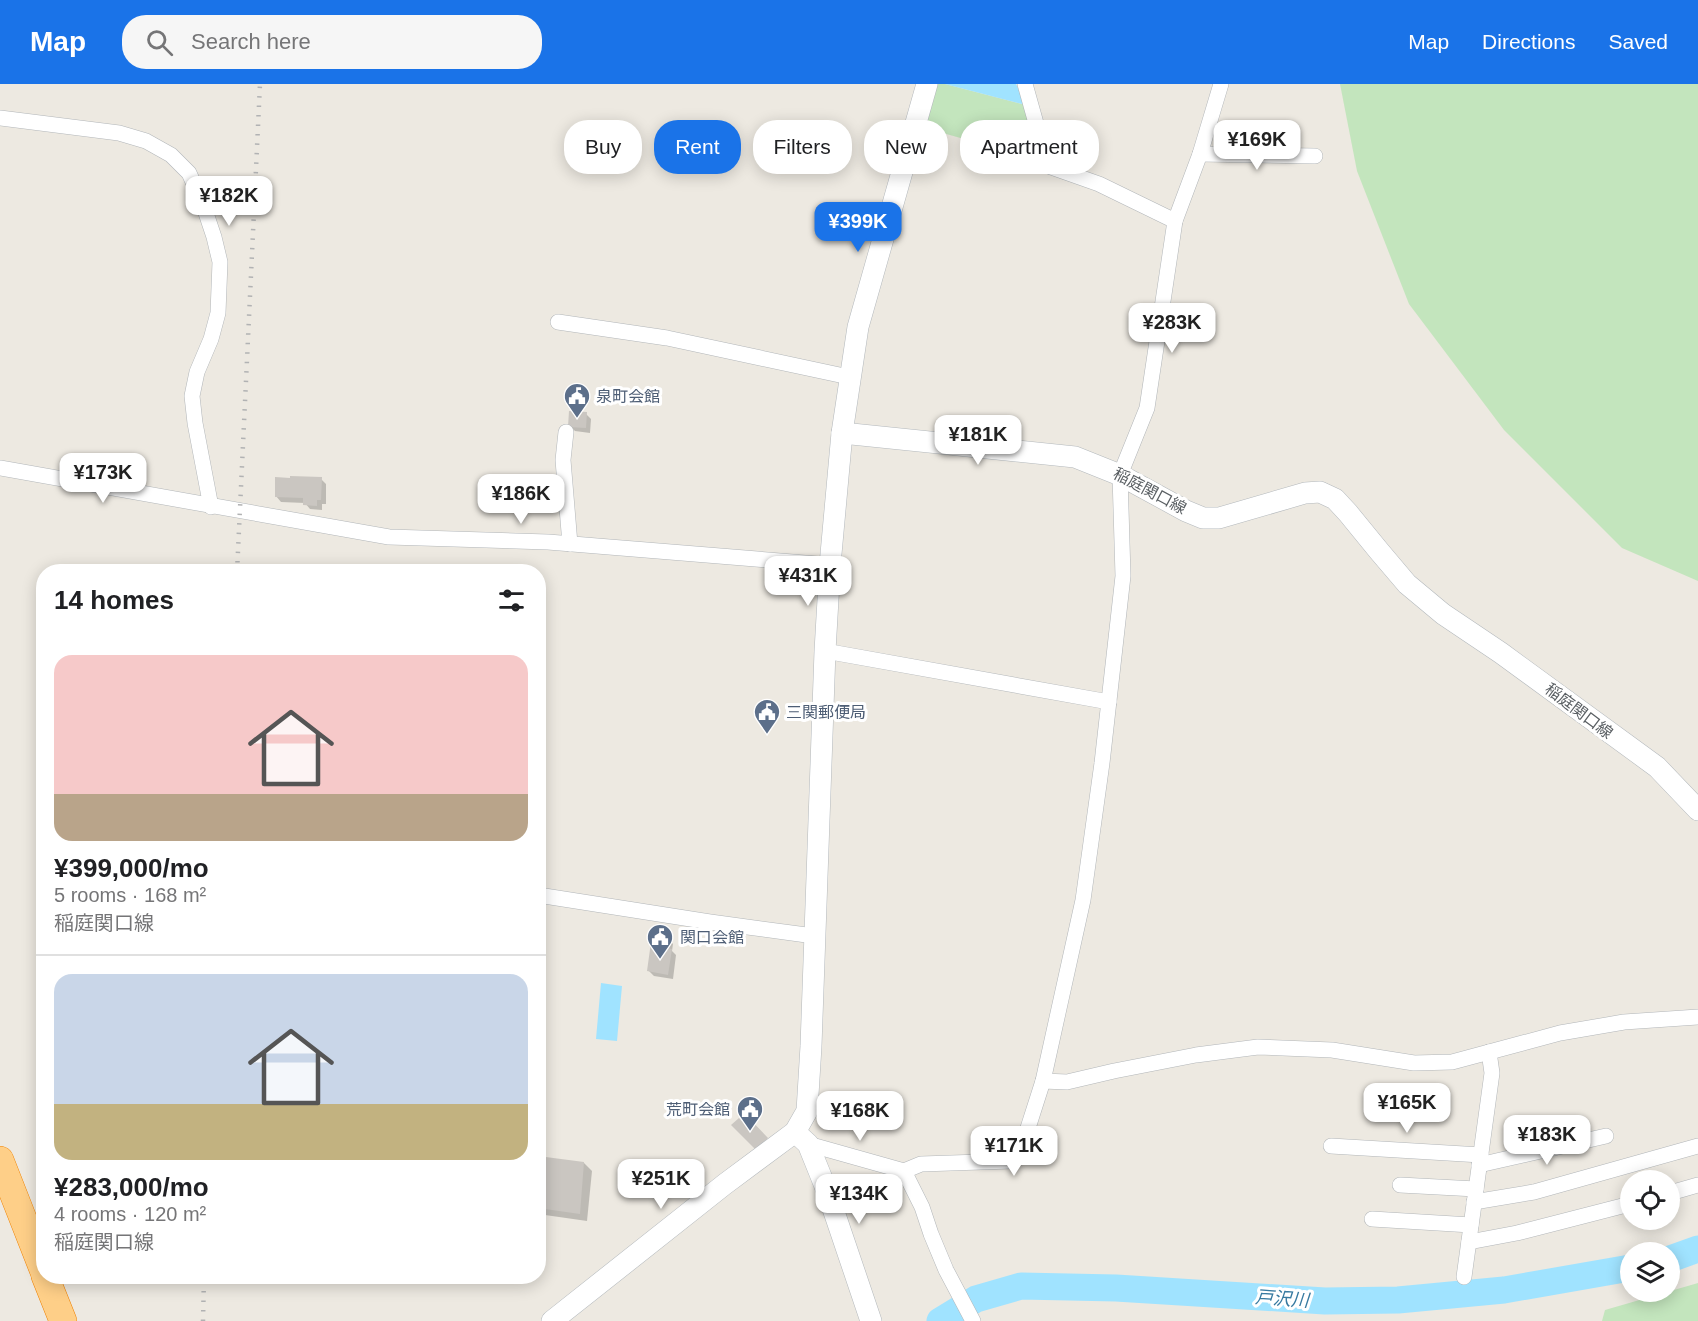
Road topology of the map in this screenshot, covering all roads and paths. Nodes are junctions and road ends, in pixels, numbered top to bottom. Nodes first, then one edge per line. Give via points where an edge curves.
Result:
1 (927, 84) edge
2 (1024, 84) edge
3 (1221, 84) edge
4 (0, 117) edge
5 (1200, 154) junction
6 (1315, 156) dead end
7 (1175, 221) junction
8 (558, 322) dead end
9 (849, 377) junction
10 (566, 432) dead end
11 (842, 433) junction
12 (0, 468) edge
13 (1120, 475) junction
14 (211, 507) junction
15 (570, 544) junction
16 (830, 565) junction
17 (825, 651) junction
18 (1109, 702) junction
19 (1698, 810) edge
20 (546, 896) edge
21 (814, 936) junction
22 (1698, 1017) edge
23 (1489, 1052) junction
24 (1043, 1081) junction
25 (1606, 1136) dead end
26 (802, 1138) junction
27 (1331, 1146) dead end
28 (1698, 1146) edge
29 (0, 1160) edge
30 (1480, 1160) junction
31 (904, 1171) junction
32 (1400, 1185) dead end
33 (1698, 1185) edge
34 (1680, 1190) edge
35 (1475, 1195) junction
36 (1620, 1207) edge
37 (1372, 1219) dead end
38 (1471, 1225) junction
39 (1469, 1242) junction
40 (36, 1252) edge
41 (1464, 1277) dead end
42 (48, 1284) edge
43 (63, 1321) edge
44 (552, 1321) edge
45 (871, 1321) edge
46 (973, 1321) edge

1 - 9 main road via 858,327
2 - 7 street via 1048,166 1099,184
3 - 5 street
4 - 14 street via 119,133 146,141 171,155 189,173 203,204 220,262 218,313 192,396
5 - 6 street
5 - 7 street
7 - 13 street via 1147,408
8 - 9 street via 667,338
9 - 11 main road
10 - 15 street via 563,460
11 - 13 main road, 稲庭関口線 via 1075,457
11 - 16 main road
12 - 14 street
13 - 18 street via 1123,576
13 - 19 main road, 稲庭関口線 via 1203,518 1219,518 1305,493 1320,492 1335,500 1416,591 1657,767
14 - 15 street via 389,537
15 - 16 street
16 - 17 main road
17 - 18 street
17 - 21 main road
18 - 24 street via 1083,900
20 - 21 street
21 - 26 main road via 811,1046
22 - 23 street via 1613,1024
23 - 24 street via 1452,1062 1414,1063 1332,1050 1257,1047 1067,1082
23 - 30 street via 1492,1073
24 - 31 street via 1020,1154 1011,1161 921,1164
25 - 30 street
26 - 31 street
26 - 44 main road via 725,1184
26 - 45 main road via 827,1191
27 - 30 street
28 - 35 street via 1534,1192
29 - 40 highway
30 - 35 street
31 - 46 street via 946,1270
32 - 35 street
33 - 34 street
35 - 38 street
36 - 39 street
37 - 38 street
38 - 39 street
39 - 41 street
42 - 43 highway

